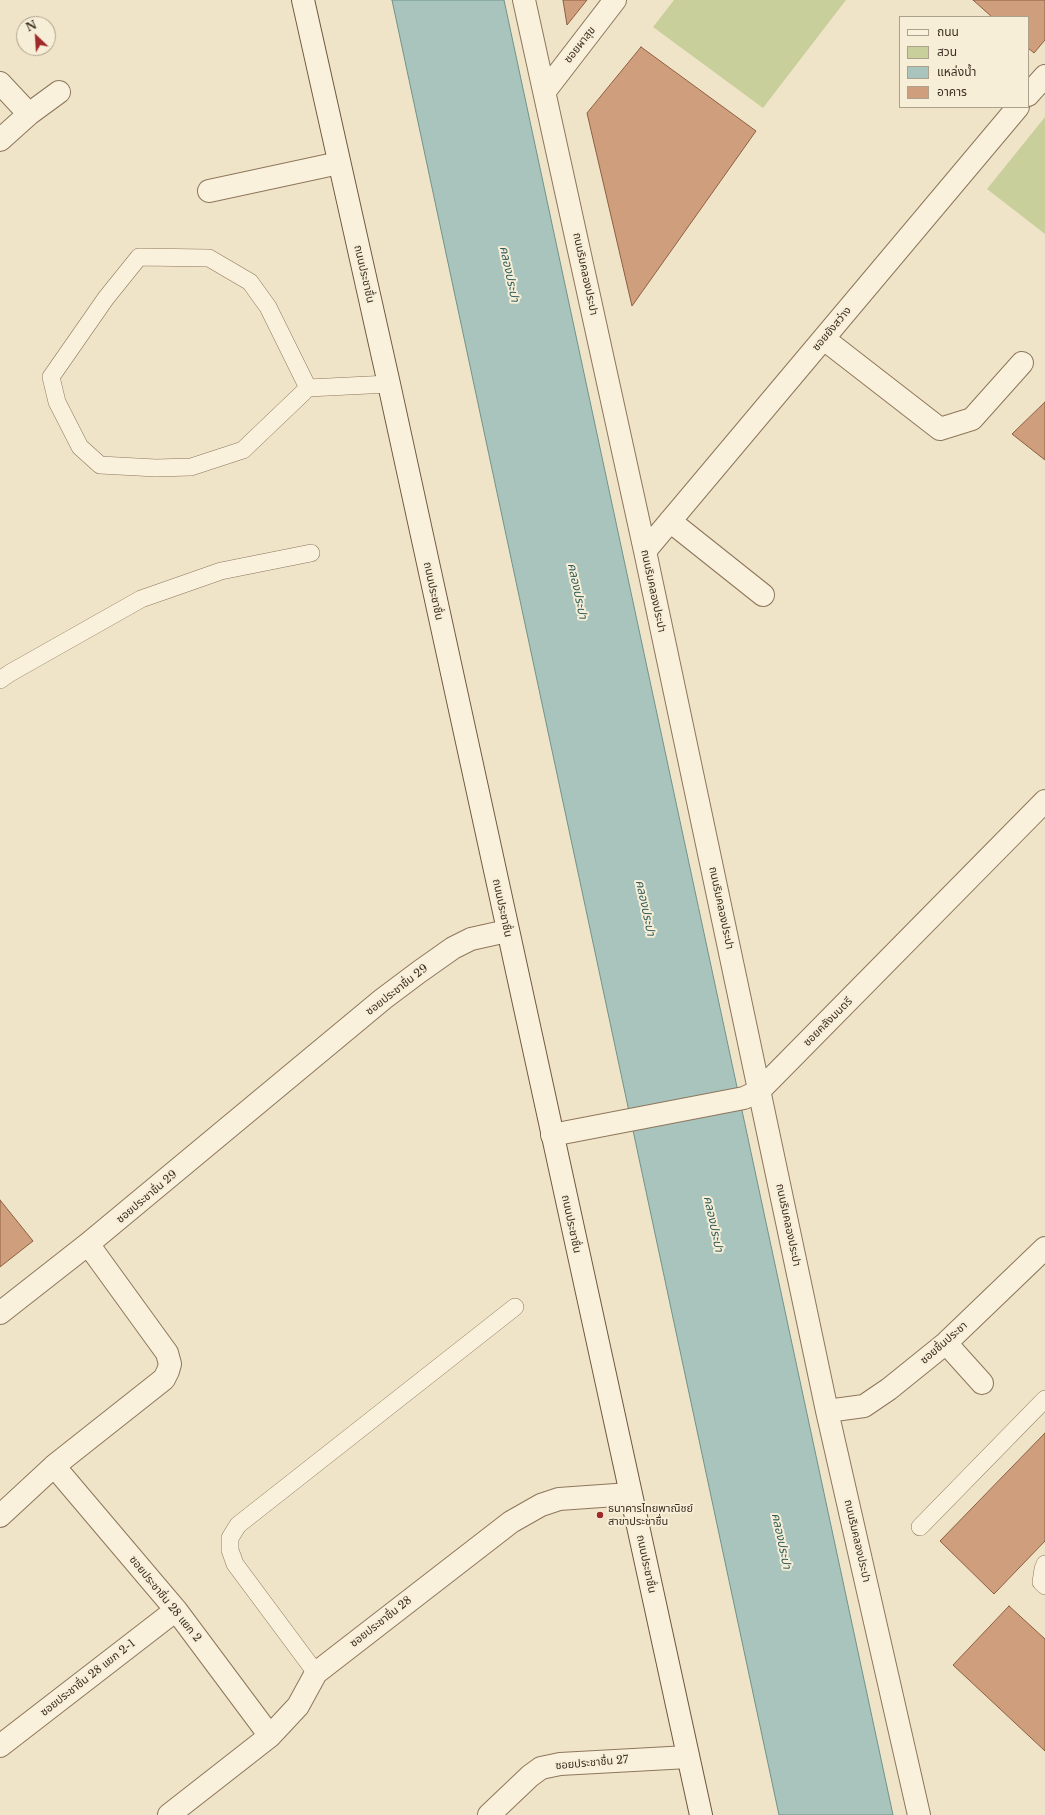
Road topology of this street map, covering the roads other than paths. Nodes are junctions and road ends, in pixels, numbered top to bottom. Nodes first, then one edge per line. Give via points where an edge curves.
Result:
1 (303, 0) edge
2 (524, 0) edge
3 (615, 0) edge
4 (0, 83) edge
5 (545, 91) junction
6 (59, 92) dead end
7 (1017, 108) edge
8 (29, 114) junction
9 (0, 140) edge
10 (339, 163) junction
11 (209, 191) dead end
12 (824, 339) junction
13 (1022, 363) dead end
14 (389, 384) junction
15 (308, 388) junction
16 (670, 521) junction
17 (645, 551) junction
18 (311, 553) dead end
19 (763, 595) dead end
20 (0, 680) edge
21 (1045, 801) edge
22 (507, 931) junction
23 (752, 1095) junction
24 (552, 1135) junction
25 (88, 1244) junction
26 (1045, 1248) edge
27 (515, 1307) dead end
28 (0, 1312) edge
29 (946, 1343) junction
30 (982, 1383) dead end
31 (1045, 1399) edge
32 (827, 1411) junction
33 (54, 1466) junction
34 (630, 1494) junction
35 (0, 1516) edge
36 (920, 1527) dead end
37 (1045, 1564) edge
38 (1045, 1586) edge
39 (176, 1610) junction
40 (316, 1673) junction
41 (270, 1736) junction
42 (0, 1746) edge
43 (688, 1756) junction
44 (168, 1815) edge
45 (489, 1815) edge
46 (701, 1815) edge
47 (919, 1815) edge

1 - 10 street, ถนนประชาชื่น
2 - 5 street, ถนนริมคลองประปา
3 - 5 street, ซอยผาสุข
4 - 8 street
5 - 17 street, ถนนริมคลองประปา
6 - 8 street
7 - 12 street, ซอยยังสว่าง
8 - 9 street
10 - 11 street
10 - 14 street, ถนนประชาชื่น
12 - 13 street via 940,429 972,419
12 - 16 street, ซอยยังสว่าง
14 - 15 lane
14 - 22 street, ถนนประชาชื่น
15 - 15 lane via 243,450 191,467 149,468 100,465 80,447 57,402 51,377 106,298 139,257 208,258 250,282 268,307
16 - 17 street, ซอยยังสว่าง
16 - 19 street
17 - 23 street, ถนนริมคลองประปา
18 - 20 lane via 221,571 141,600
21 - 23 street, ซอยคลังมนตรี
22 - 24 street, ถนนประชาชื่น
22 - 25 street, ซอยประชาชื่น 29 via 471,938 419,972
23 - 24 street
23 - 32 street, ถนนริมคลองประปา
24 - 34 street, ถนนประชาชื่น
25 - 28 street, ซอยประชาชื่น 29
25 - 33 street via 166,1353 170,1364 164,1378
26 - 29 street, ซอยชื่นประชา
27 - 40 lane via 238,1525 230,1538 230,1550 235,1564
29 - 30 street
29 - 32 street, ซอยชื่นประชา via 864,1406
31 - 36 lane
32 - 47 street, ถนนริมคลองประปา
33 - 35 street
33 - 39 street, ซอยประชาชื่น 28 แยก 2
34 - 40 street, ซอยประชาชื่น 28 via 559,1499 541,1505 511,1522
34 - 43 street, ถนนประชาชื่น
37 - 38 lane via 1041,1582
39 - 41 street, ซอยประชาชื่น 28 แยก 2
39 - 42 street, ซอยประชาชื่น 28 แยก 2-1
40 - 41 street, ซอยประชาชื่น 28 via 298,1706
41 - 44 street, ซอยประชาชื่น 28
43 - 45 street, ซอยประชาชื่น 27 via 560,1764 541,1768
43 - 46 street, ถนนประชาชื่น

